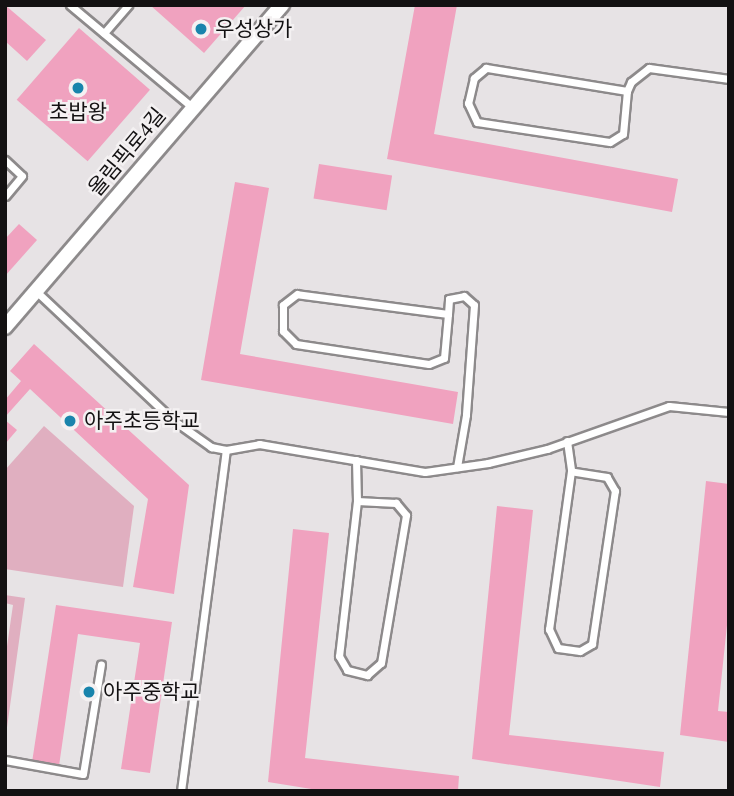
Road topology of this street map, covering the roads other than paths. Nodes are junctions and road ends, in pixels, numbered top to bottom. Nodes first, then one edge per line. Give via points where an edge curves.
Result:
1 (70, 5) edge
2 (128, 5) edge
3 (282, 5) edge
4 (104, 33) junction
5 (729, 79) edge
6 (627, 91) junction
7 (192, 107) junction
8 (5, 160) edge
9 (5, 196) edge
10 (37, 292) junction
11 (448, 314) junction
12 (5, 327) edge
13 (729, 412) edge
14 (568, 441) junction
15 (226, 450) junction
16 (356, 460) junction
17 (457, 467) junction
18 (571, 471) junction
19 (358, 501) junction
20 (101, 664) dead end
21 (5, 760) edge
22 (181, 791) edge

1 - 4 lane
2 - 4 lane
3 - 7 street, 올림픽로4길
4 - 7 lane
5 - 6 lane via 649,68
6 - 6 lane via 486,68 474,78 468,103 477,122 610,142 624,134
7 - 10 street, 올림픽로4길
8 - 9 lane via 22,176
10 - 12 street, 올림픽로4길
10 - 15 lane via 173,420 211,447
11 - 11 lane via 297,294 283,305 283,331 296,344 429,364 444,358
11 - 17 lane via 449,299 464,296 474,305 466,415
13 - 14 lane via 669,406
14 - 17 lane
14 - 18 lane
15 - 16 lane via 259,444
15 - 22 lane
16 - 17 lane via 425,472
16 - 19 lane
18 - 18 lane via 607,477 615,491 592,644 580,651 558,648 549,629
19 - 19 lane via 396,503 406,515 381,663 367,674 347,670 339,656
20 - 21 lane via 83,774

